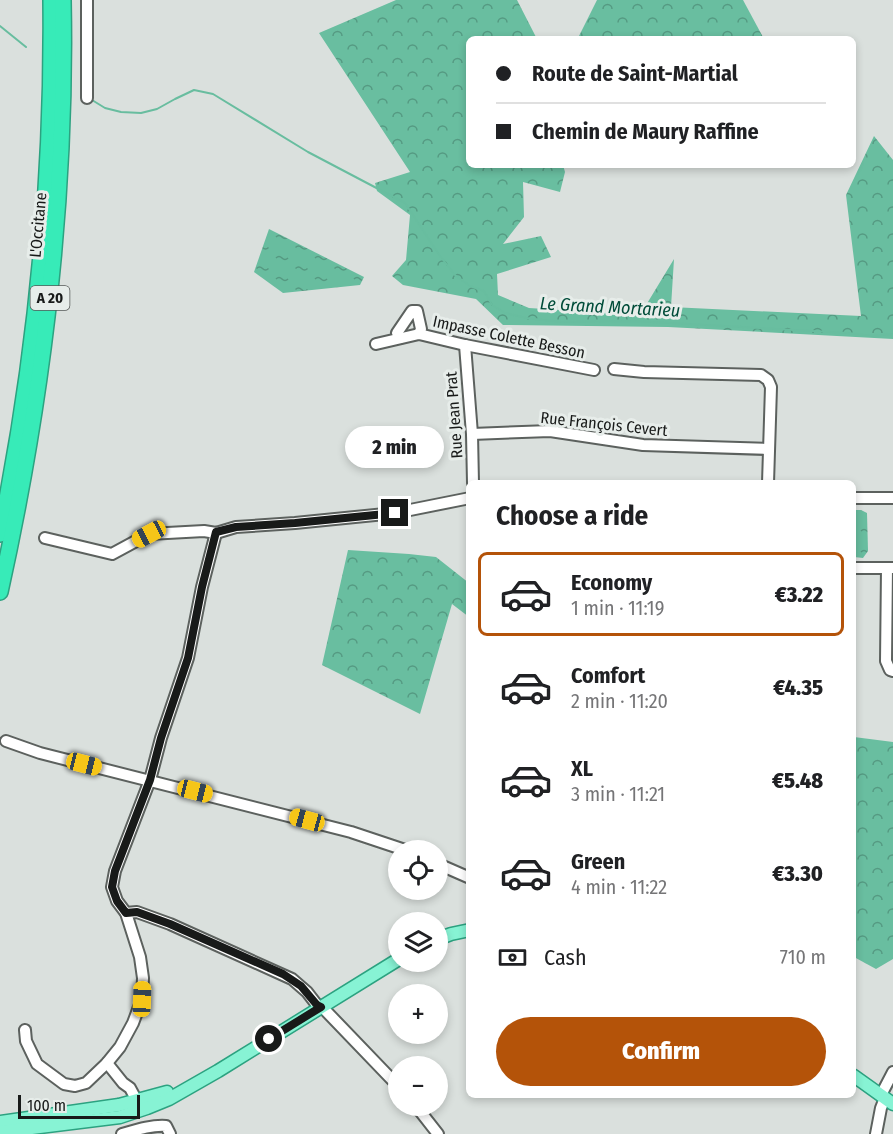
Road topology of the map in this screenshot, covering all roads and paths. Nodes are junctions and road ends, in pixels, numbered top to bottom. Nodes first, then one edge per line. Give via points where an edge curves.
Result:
1 (51, 0) edge
2 (63, 0) edge
3 (87, 0) edge
4 (87, 98) dead end
5 (419, 334) junction
6 (400, 338) junction
7 (375, 344) dead end
8 (465, 345) junction
9 (614, 369) dead end
10 (594, 370) dead end
11 (472, 434) junction
12 (768, 449) junction
13 (473, 480) edge
14 (768, 480) edge
15 (856, 498) edge
16 (893, 498) edge
17 (466, 499) edge
18 (216, 532) junction
19 (0, 534) edge
20 (45, 538) dead end
21 (856, 568) edge
22 (890, 568) edge
23 (0, 592) edge
24 (893, 671) edge
25 (6, 741) dead end
26 (150, 780) junction
27 (388, 844) edge
28 (448, 868) edge
29 (466, 876) edge
30 (126, 913) junction
31 (466, 931) edge
32 (448, 935) edge
33 (388, 966) edge
34 (321, 1007) junction
35 (25, 1030) dead end
36 (107, 1063) junction
37 (893, 1072) edge
38 (388, 1077) edge
39 (856, 1077) edge
40 (123, 1083) junction
41 (194, 1083) junction
42 (886, 1099) edge
43 (137, 1101) junction
44 (119, 1105) junction
45 (424, 1116) edge
46 (0, 1122) edge
47 (80, 1123) junction
48 (0, 1132) edge
49 (122, 1134) edge
50 (170, 1134) edge
51 (438, 1134) edge
52 (876, 1134) edge

1 - 19 highway, L'Occitane / A 20 via 51,106 38,293 14,465
2 - 23 highway, L'Occitane / A 20 via 63,105 50,294 27,456
3 - 4 street
5 - 6 street, Impasse Colette Besson
5 - 6 street, Impasse Colette Besson via 417,311 412,311 397,333
5 - 8 street, Impasse Colette Besson
6 - 7 street, Impasse Colette Besson
8 - 10 street, Impasse Colette Besson
8 - 11 street, Rue Jean Prat
9 - 12 street via 761,375 771,387
11 - 12 street, Rue François Cevert via 550,431 642,445
11 - 13 street, Rue Jean Prat
12 - 14 street
15 - 16 street
17 - 18 street via 395,513
18 - 20 street via 149,534 112,554
18 - 26 street via 188,658
21 - 22 street
22 - 24 street via 886,661
25 - 26 street
26 - 27 street
26 - 30 street via 112,887
28 - 29 street
30 - 34 street via 137,912 170,924 283,974
30 - 36 street via 140,957 142,999 120,1047
31 - 32 main road
33 - 34 main road
34 - 38 street
34 - 41 main road
35 - 36 street via 37,1064 64,1084 86,1083
36 - 40 street
37 - 42 street
39 - 42 main road
40 - 43 street
40 - 44 street via 126,1097
41 - 43 main road
41 - 47 main road via 169,1099 132,1114
42 - 52 street
43 - 44 main road
43 - 47 main road via 131,1109
44 - 46 main road
45 - 51 street
47 - 48 main road
49 - 50 street via 161,1125

